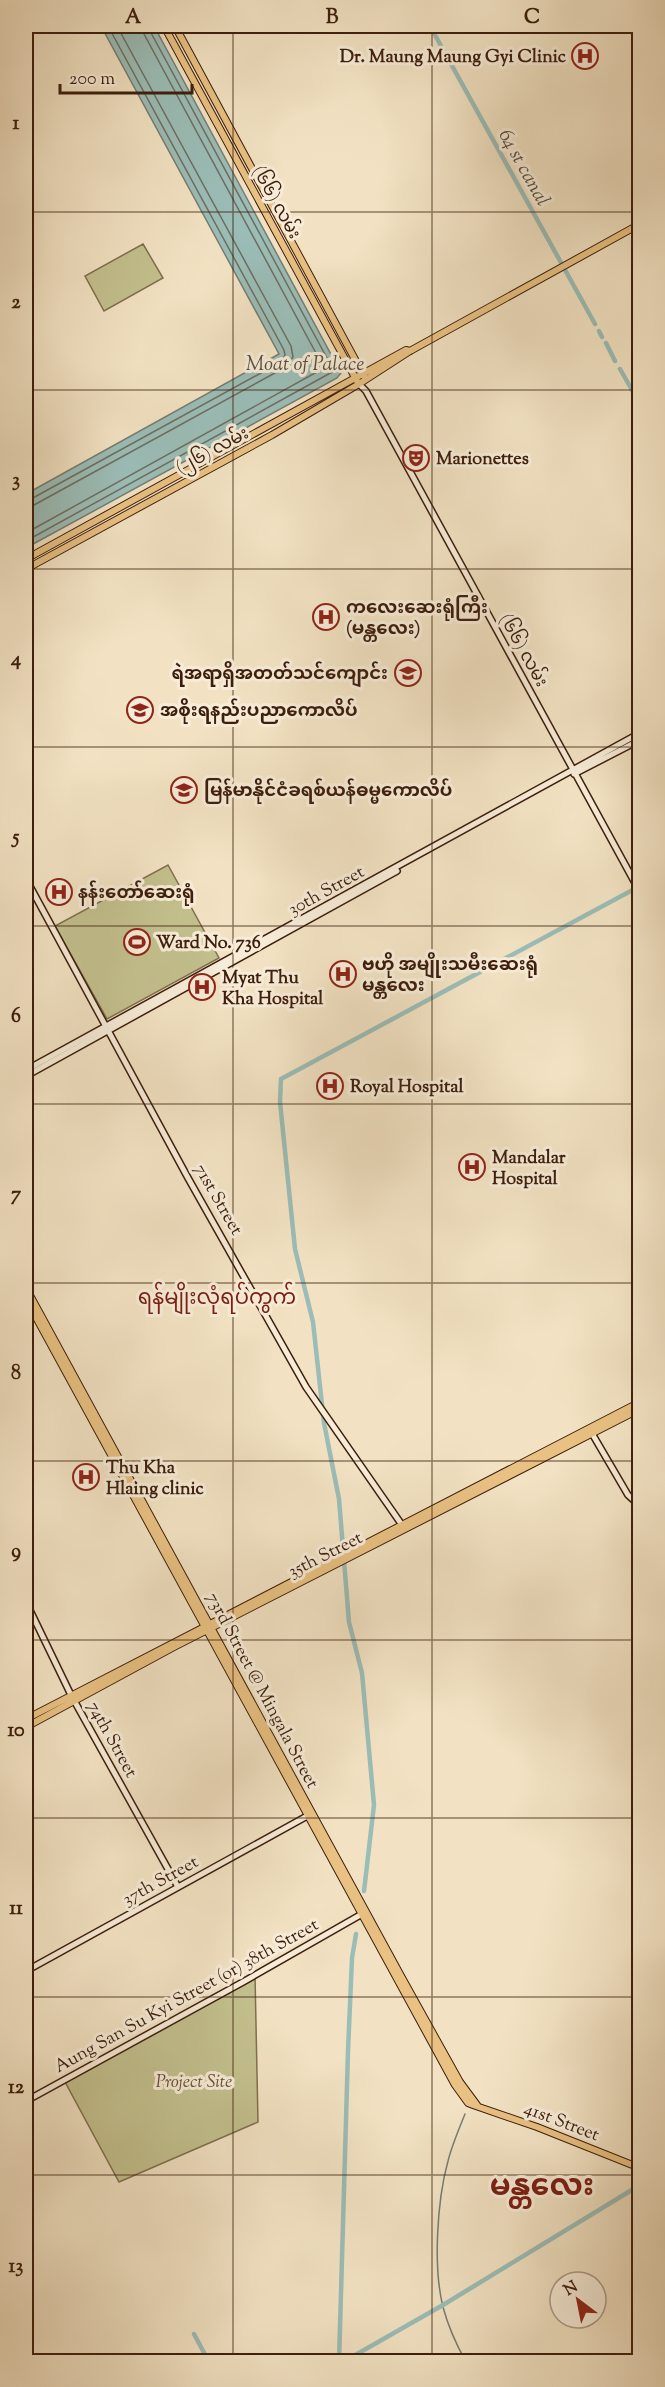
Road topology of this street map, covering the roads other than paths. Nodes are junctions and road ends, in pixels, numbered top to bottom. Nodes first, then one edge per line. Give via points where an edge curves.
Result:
1 (164, 26) edge
2 (176, 26) edge
3 (639, 224) edge
4 (364, 376) junction
5 (357, 381) junction
6 (366, 391) junction
7 (26, 559) edge
8 (26, 569) edge
9 (639, 734) edge
10 (639, 740) edge
11 (627, 744) junction
12 (573, 773) junction
13 (26, 879) edge
14 (637, 887) edge
15 (108, 1028) junction
16 (26, 1070) edge
17 (26, 1076) edge
18 (26, 1288) edge
19 (26, 1299) edge
20 (639, 1402) edge
21 (639, 1409) edge
22 (590, 1431) junction
23 (639, 1506) edge
24 (402, 1525) junction
25 (372, 1544) junction
26 (26, 1602) edge
27 (209, 1627) junction
28 (73, 1697) junction
29 (26, 1719) edge
30 (26, 1727) edge
31 (309, 1815) junction
32 (178, 1887) junction
33 (362, 1914) junction
34 (26, 1971) edge
35 (443, 2057) junction
36 (26, 2101) edge
37 (475, 2105) joint
38 (639, 2168) edge

1 - 5 main road, (၆၆) လမ်း
2 - 4 main road, (၆၆) လမ်း
3 - 4 main road, (၂၆) လမ်း
4 - 5 main road, (၂၆) လမ်း
4 - 6 main road, (၆၆) လမ်း
5 - 6 main road, (၆၆) လမ်း
5 - 7 main road, (၂၆) လမ်း
5 - 8 main road, (၂၆) လမ်း via 272,435
6 - 12 main road, (၆၆) လမ်း
9 - 11 main road, 30th Street
10 - 11 main road, 30th Street
11 - 12 main road, 30th Street
12 - 14 main road, (၆၆) လမ်း
12 - 15 main road, 30th Street
13 - 15 main road, 71st Street
15 - 16 main road, 30th Street
15 - 17 main road, 30th Street
15 - 24 main road, 71st Street via 311,1395
18 - 27 main road, 73rd Street @ Mingala Street
19 - 27 main road, 73rd Street @ Mingala Street
20 - 22 main road, 35th Street
21 - 22 main road, 35th Street
22 - 23 main road via 628,1496
22 - 24 main road, 35th Street
22 - 25 main road, 35th Street
24 - 25 main road, 35th Street
25 - 27 main road, 35th Street
26 - 28 main road, 74th Street
27 - 28 main road, 35th Street
27 - 31 main road, 73rd Street @ Mingala Street
27 - 35 main road, 73rd Street @ Mingala Street
28 - 29 main road, 35th Street
28 - 30 main road, 35th Street
28 - 32 main road, 74th Street
31 - 32 main road, 37th Street
31 - 33 main road, 73rd Street @ Mingala Street
32 - 34 main road, 37th Street
33 - 35 main road, 73rd Street @ Mingala Street
33 - 36 main road, Aung San Su Kyi Street (or) 38th Street
35 - 37 main road, 73rd Street @ Mingala Street via 468,2103
37 - 38 main road, 41st Street

